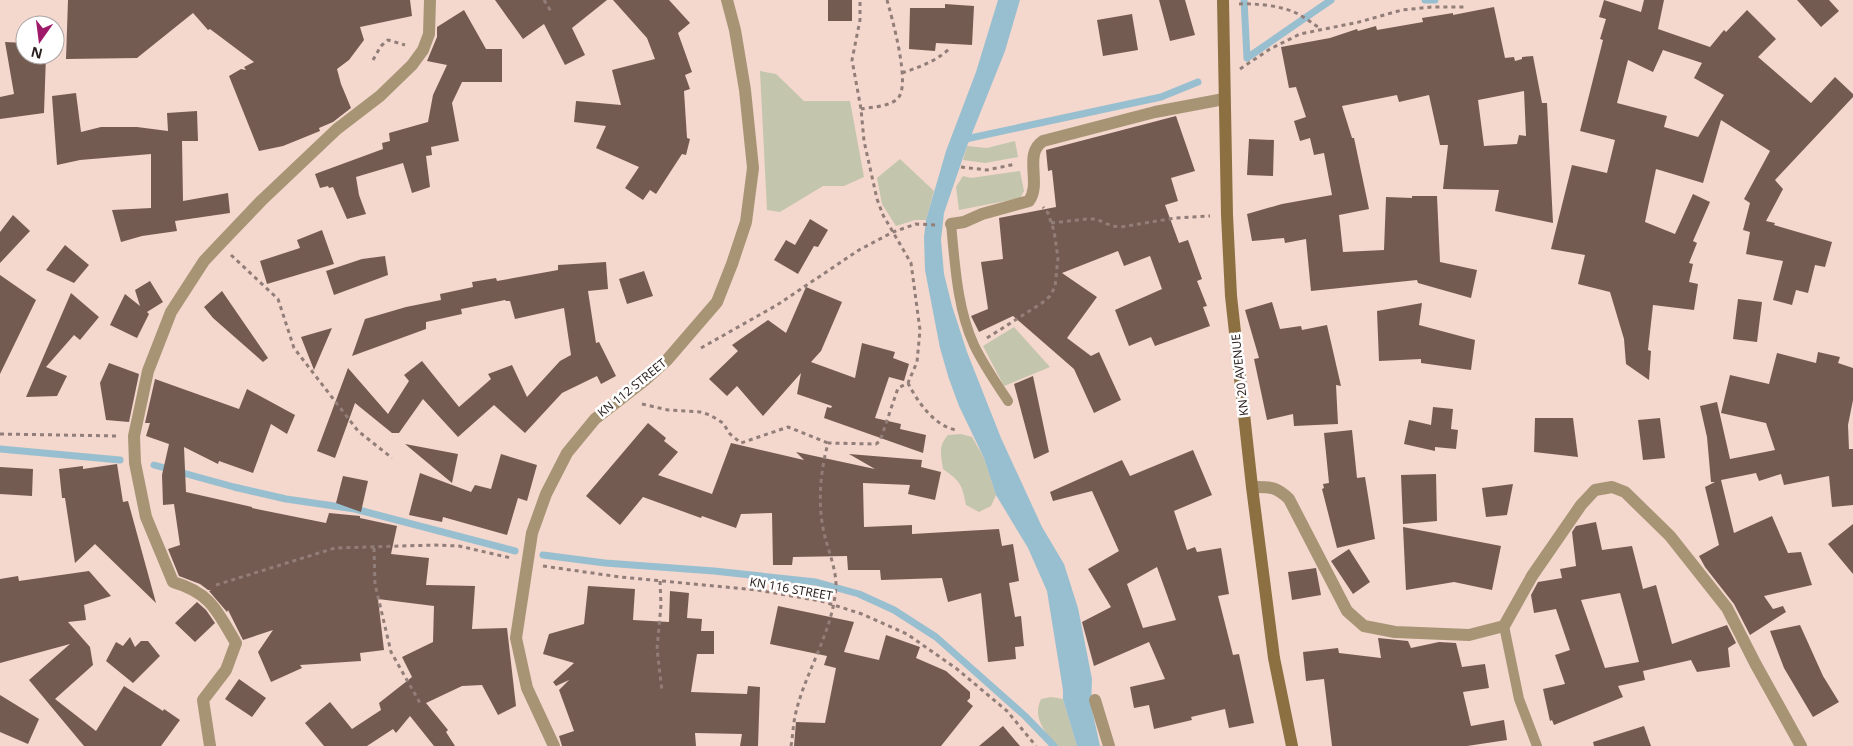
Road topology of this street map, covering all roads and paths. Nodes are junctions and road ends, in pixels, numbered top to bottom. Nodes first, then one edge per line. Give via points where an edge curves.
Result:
1 (430, 0) edge
2 (544, 0) edge
3 (726, 0) edge
4 (860, 0) edge
5 (887, 0) edge
6 (1224, 2) edge
7 (1464, 7) dead end
8 (552, 13) dead end
9 (1321, 28) junction
10 (949, 49) dead end
11 (423, 50) junction
12 (373, 60) dead end
13 (902, 73) junction
14 (1224, 77) junction
15 (1224, 99) junction
16 (861, 109) junction
17 (1034, 160) junction
18 (962, 167) dead end
19 (1032, 196) junction
20 (1227, 215) junction
21 (1051, 222) junction
22 (951, 224) joint
23 (937, 225) dead end
24 (893, 232) junction
25 (220, 244) junction
26 (974, 346) junction
27 (667, 360) junction
28 (908, 383) junction
29 (622, 398) junction
30 (1008, 401) dead end
31 (956, 430) dead end
32 (0, 434) edge
33 (134, 436) junction
34 (828, 443) junction
35 (392, 458) dead end
36 (1252, 487) junction
37 (374, 548) junction
38 (526, 564) junction
39 (660, 581) junction
40 (214, 585) dead end
41 (833, 604) junction
42 (1504, 626) junction
43 (662, 691) dead end
44 (1095, 700) dead end
45 (420, 703) dead end
46 (210, 746) edge
47 (554, 746) edge
48 (791, 746) edge
49 (1036, 746) edge
50 (1109, 746) edge
51 (1292, 746) edge
52 (1537, 746) edge
53 (1801, 746) edge

1 - 11 street via 429,34
2 - 8 path
3 - 27 street, KN 112 STREET via 745,90 753,168 746,222 717,302
4 - 16 path via 860,20 852,60
5 - 13 path via 897,34
6 - 9 path via 1298,14
6 - 14 main road, KN 20 AVENUE
7 - 9 path via 1402,10
9 - 14 path via 1285,40
10 - 13 path via 930,63
11 - 12 path via 388,40
11 - 25 street via 380,96 337,129
13 - 16 path via 900,97 894,102
14 - 15 main road, KN 20 AVENUE
15 - 17 street via 1154,112 1043,140 1037,145
15 - 20 main road, KN 20 AVENUE
16 - 24 path via 864,142 877,199
17 - 18 path via 987,170
17 - 19 street
19 - 21 path via 1041,203
19 - 22 street via 1023,204
20 - 21 path via 1175,218 1121,227 1087,219
20 - 36 main road, KN 20 AVENUE
21 - 26 path via 1058,258 1055,287 1050,296
22 - 26 lane via 956,277
23 - 24 path via 916,224
24 - 27 path via 717,340
24 - 28 path via 911,263 920,330 917,362
25 - 33 street via 204,260 171,312 148,371
25 - 35 path via 278,300 294,348 358,431
26 - 30 lane
27 - 29 street, KN 112 STREET
28 - 31 path via 933,418
28 - 34 path via 898,388 880,441 876,444
29 - 34 path via 668,410 700,412 722,423 742,443 788,428
29 - 38 street, KN 112 STREET via 595,418 567,453 546,494 532,533
32 - 33 path
33 - 46 street via 135,463 146,517 173,582 190,587 213,603 236,643 226,670 203,700
34 - 41 path via 822,465 820,495 824,535 836,584
36 - 42 street via 1271,487 1289,499 1348,612 1364,626 1395,632 1469,635
36 - 51 main road, KN 20 AVENUE via 1274,658
37 - 38 path, KN 116 STREET via 460,546
37 - 40 path, KN 116 STREET via 336,548
37 - 45 path via 375,584 391,652
38 - 39 path, KN 116 STREET
38 - 47 street, KN 112 STREET via 516,638 527,688
39 - 41 path, KN 116 STREET via 756,590
39 - 43 path via 657,649
41 - 48 path via 796,712
41 - 49 path, KN 116 STREET via 907,634 957,668 1007,711
42 - 52 lane via 1519,699
42 - 53 street via 1532,576 1581,505 1595,490 1612,487 1626,492 1670,536 1727,608
44 - 50 street

